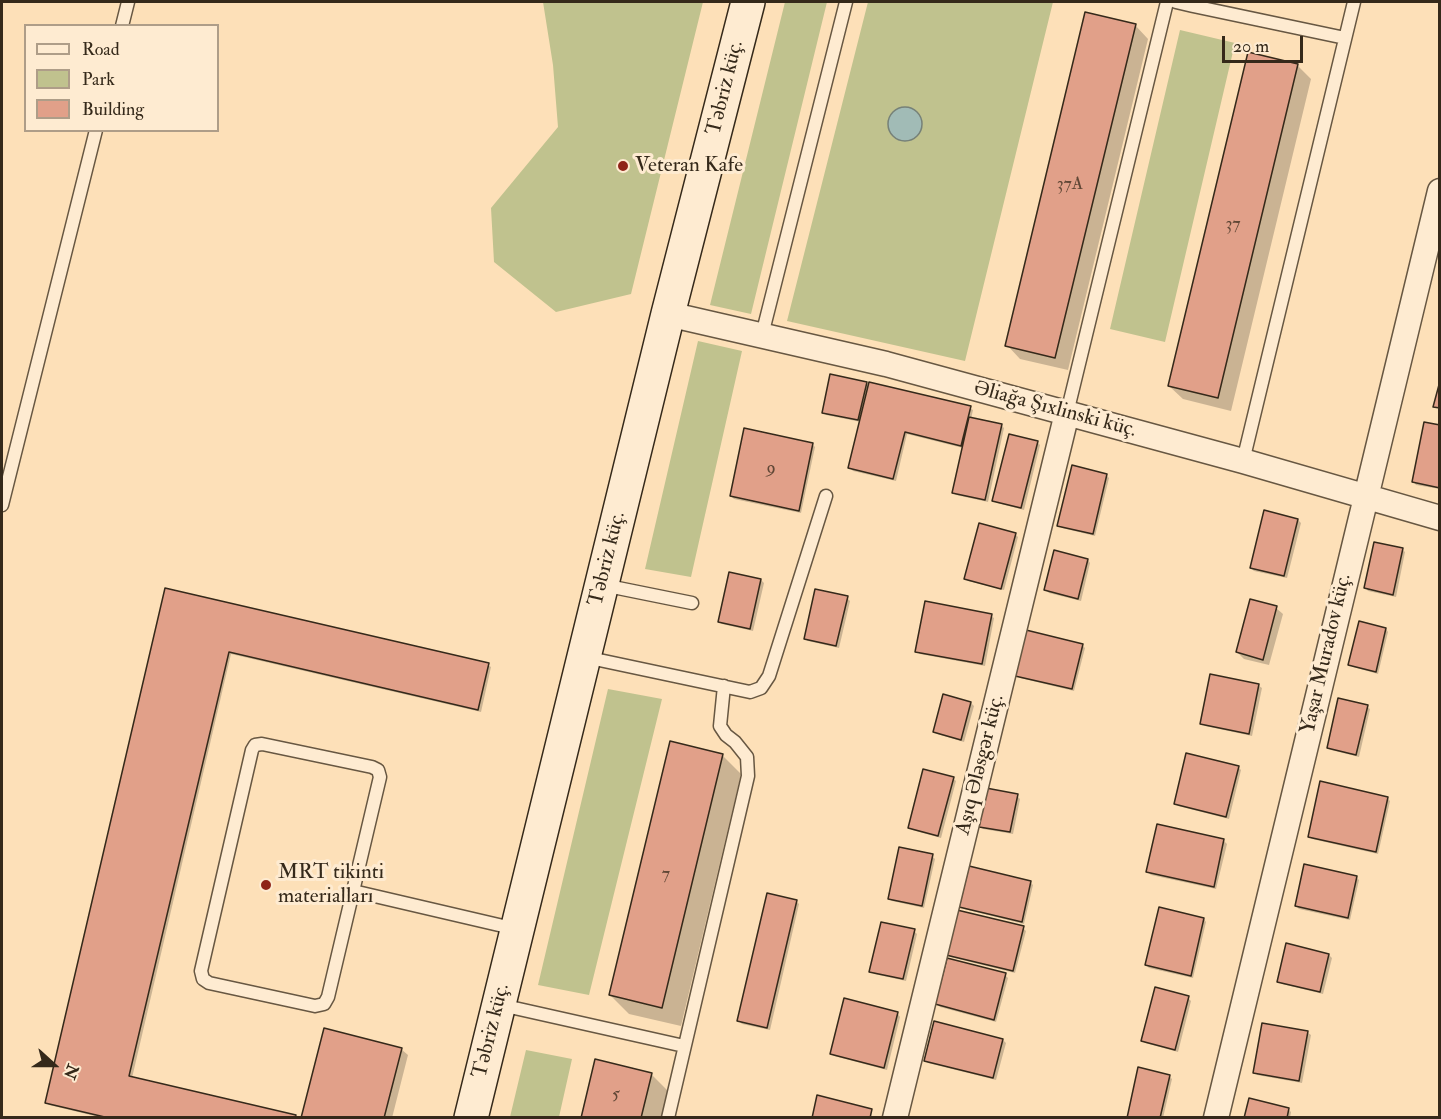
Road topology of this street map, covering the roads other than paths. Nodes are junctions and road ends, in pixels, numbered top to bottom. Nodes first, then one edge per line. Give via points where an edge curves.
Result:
1 (128, 2) edge
2 (748, 2) edge
3 (846, 2) edge
4 (1167, 2) edge
5 (1176, 2) edge
6 (1354, 2) edge
7 (1193, 4) edge
8 (122, 24) edge
9 (1345, 38) junction
10 (95, 132) edge
11 (1440, 191) edge
12 (668, 314) junction
13 (762, 335) junction
14 (1067, 413) junction
15 (1244, 461) junction
16 (826, 496) dead end
17 (1365, 497) junction
18 (2, 505) edge
19 (1440, 518) edge
20 (602, 585) junction
21 (692, 603) dead end
22 (584, 657) junction
23 (724, 686) junction
24 (353, 891) junction
25 (517, 929) junction
26 (499, 1004) junction
27 (684, 1046) junction
28 (471, 1118) edge
29 (668, 1118) edge
30 (896, 1118) edge
31 (1216, 1118) edge

1 - 8 lane
2 - 12 main road, Təbriz küç.
3 - 13 lane
4 - 14 lane
5 - 7 lane
6 - 9 lane
7 - 9 lane
9 - 15 lane
10 - 18 lane
11 - 17 street, Yaşar Muradov küç.
12 - 13 street, Əliağa Şıxlinski küç.
12 - 20 main road, Təbriz küç.
13 - 14 street, Əliağa Şıxlinski küç.
14 - 15 street, Əliağa Şıxlinski küç.
14 - 30 street, Aşıq Ələsgər küç.
15 - 17 street, Əliağa Şıxlinski küç.
16 - 23 lane via 769,676 761,688 750,692
17 - 19 street, Əliağa Şıxlinski küç.
17 - 31 street, Yaşar Muradov küç.
20 - 21 lane
20 - 22 main road, Təbriz küç.
22 - 23 lane
22 - 25 main road, Təbriz küç.
23 - 27 lane via 720,726 747,757 748,776
24 - 24 lane via 324,1004 315,1006 203,979 201,971 255,745 378,770 380,777
24 - 25 lane
25 - 26 main road, Təbriz küç.
26 - 27 lane
26 - 28 main road, Təbriz küç.
27 - 29 lane

